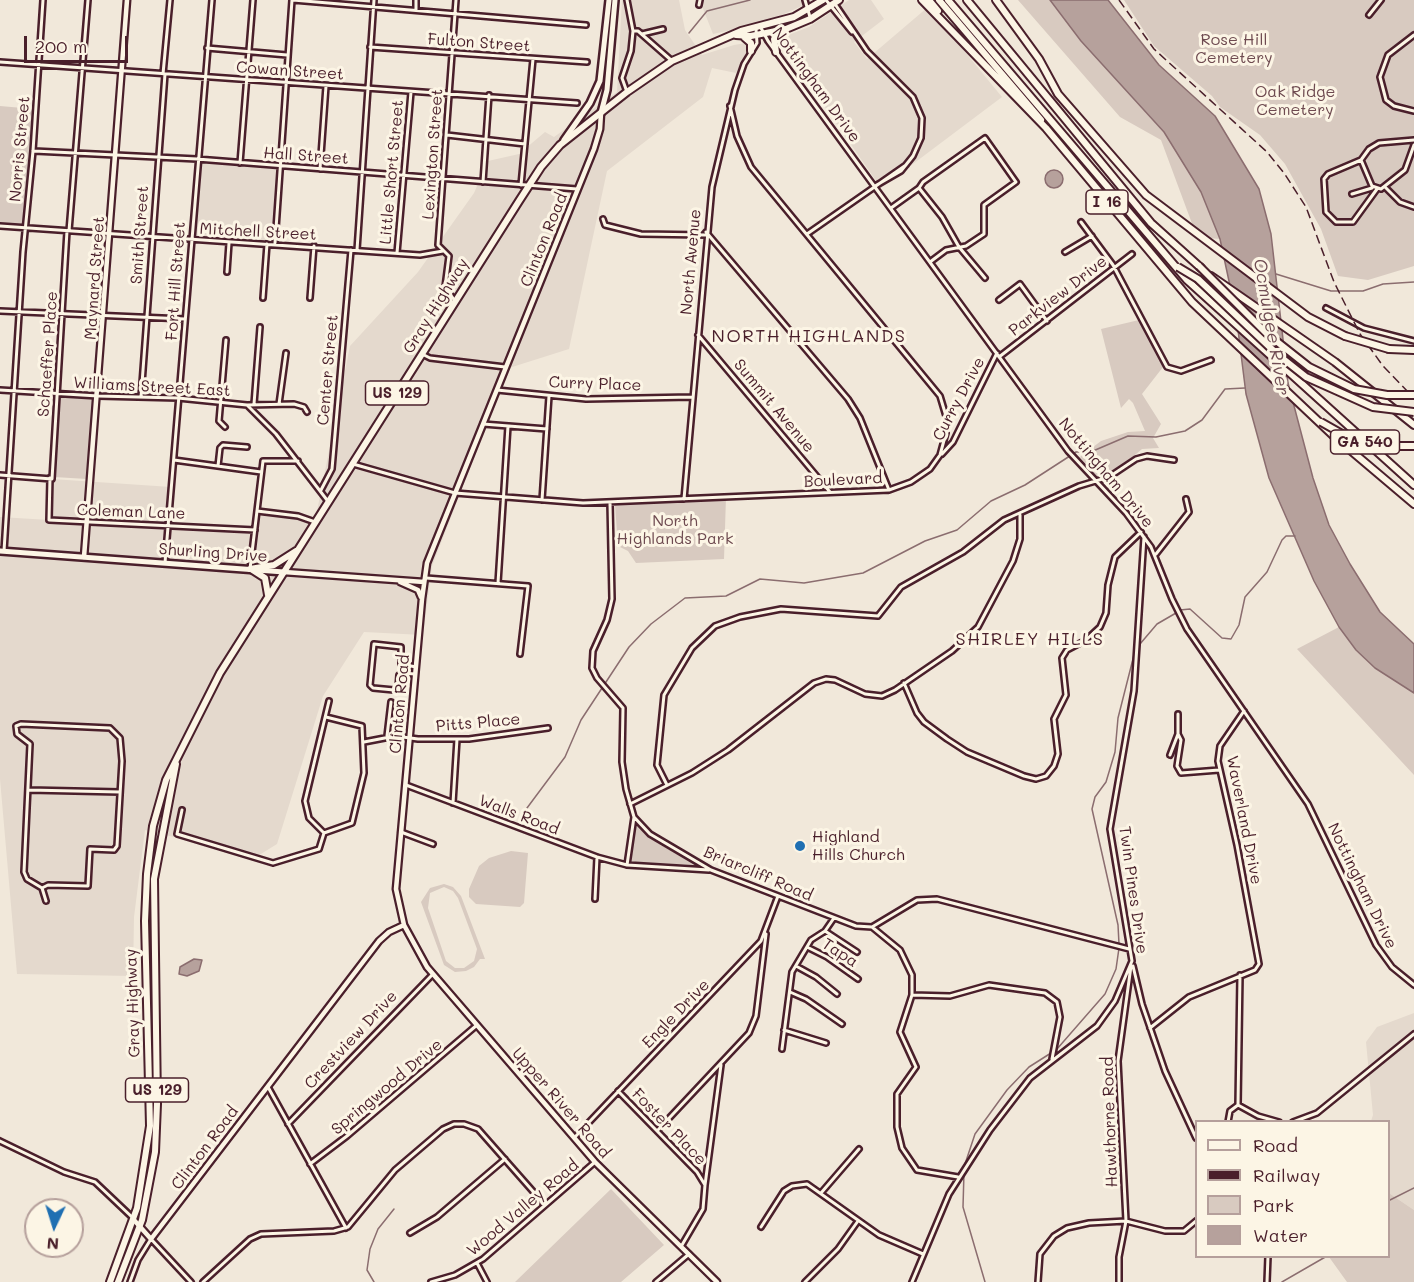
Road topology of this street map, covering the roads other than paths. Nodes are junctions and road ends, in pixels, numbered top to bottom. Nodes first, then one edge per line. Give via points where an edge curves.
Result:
1 (44, 0) edge
2 (88, 0) edge
3 (128, 0) edge
4 (170, 0) edge
5 (212, 0) edge
6 (253, 0) edge
7 (292, 0) edge
8 (374, 0) edge
9 (416, 0) edge
10 (456, 0) edge
11 (609, 0) edge
12 (615, 0) edge
13 (627, 0) edge
14 (805, 0) edge
15 (922, 0) edge
16 (929, 0) edge
17 (939, 0) edge
18 (948, 0) edge
19 (967, 0) edge
20 (996, 0) edge
21 (1381, 0) edge
22 (831, 2) edge
23 (373, 7) junction
24 (416, 10) junction
25 (808, 10) junction
26 (455, 13) junction
27 (1369, 15) dead end
28 (810, 19) junction
29 (586, 24) dead end
30 (790, 27) junction
31 (663, 29) dead end
32 (633, 31) junction
33 (760, 31) junction
34 (642, 34) junction
35 (956, 34) junction
36 (740, 36) junction
37 (1413, 38) edge
38 (370, 47) junction
39 (207, 48) junction
40 (249, 51) junction
41 (751, 51) junction
42 (776, 52) junction
43 (452, 53) junction
44 (287, 54) junction
45 (534, 58) junction
46 (0, 62) edge
47 (587, 62) dead end
48 (672, 62) junction
49 (38, 65) junction
50 (83, 69) junction
51 (122, 71) junction
52 (164, 74) junction
53 (204, 77) junction
54 (245, 80) junction
55 (285, 83) junction
56 (326, 86) junction
57 (367, 89) junction
58 (607, 90) junction
59 (411, 92) junction
60 (627, 92) junction
61 (450, 93) junction
62 (489, 95) junction
63 (620, 97) junction
64 (531, 99) junction
65 (577, 103) dead end
66 (730, 106) junction
67 (1414, 111) edge
68 (600, 112) junction
69 (1046, 128) junction
70 (447, 135) junction
71 (486, 139) junction
72 (1414, 140) edge
73 (525, 144) junction
74 (560, 145) junction
75 (1414, 145) edge
76 (33, 151) junction
77 (76, 152) junction
78 (116, 154) junction
79 (157, 157) junction
80 (197, 159) junction
81 (1361, 160) junction
82 (240, 163) junction
83 (278, 166) junction
84 (320, 169) junction
85 (362, 172) junction
86 (404, 176) junction
87 (444, 179) junction
88 (483, 182) junction
89 (521, 185) junction
90 (529, 186) junction
91 (875, 186) junction
92 (920, 188) junction
93 (1375, 188) junction
94 (1385, 188) junction
95 (577, 189) junction
96 (1352, 194) dead end
97 (1414, 207) edge
98 (891, 208) junction
99 (603, 219) dead end
100 (1081, 222) dead end
101 (0, 226) edge
102 (26, 228) junction
103 (68, 231) junction
104 (706, 233) junction
105 (110, 234) junction
106 (807, 234) junction
107 (1092, 236) junction
108 (151, 237) junction
109 (191, 240) junction
110 (229, 243) junction
111 (267, 244) junction
112 (274, 244) junction
113 (314, 246) junction
114 (959, 247) junction
115 (351, 250) junction
116 (357, 250) junction
117 (443, 251) junction
118 (1065, 252) dead end
119 (397, 253) junction
120 (1132, 254) dead end
121 (930, 262) junction
122 (1178, 267) junction
123 (1199, 267) junction
124 (1113, 268) junction
125 (227, 272) dead end
126 (985, 278) dead end
127 (263, 298) dead end
128 (310, 298) dead end
129 (999, 300) dead end
130 (456, 302) junction
131 (1326, 308) dead end
132 (0, 311) edge
133 (20, 312) junction
134 (62, 314) junction
135 (105, 316) junction
136 (145, 318) junction
137 (185, 319) junction
138 (1047, 321) junction
139 (260, 327) dead end
140 (698, 335) junction
141 (226, 340) dead end
142 (1414, 341) edge
143 (1414, 350) edge
144 (286, 353) dead end
145 (422, 354) junction
146 (998, 355) junction
147 (1211, 360) dead end
148 (505, 367) junction
149 (0, 390) edge
150 (496, 390) junction
151 (15, 391) junction
152 (57, 393) junction
153 (1414, 395) edge
154 (98, 396) junction
155 (549, 396) junction
156 (141, 397) junction
157 (692, 397) junction
158 (178, 398) junction
159 (220, 402) junction
160 (254, 404) junction
161 (279, 404) junction
162 (247, 405) junction
163 (307, 412) dead end
164 (1414, 412) edge
165 (1321, 422) junction
166 (483, 424) junction
167 (1414, 425) edge
168 (508, 426) junction
169 (225, 427) dead end
170 (547, 429) junction
171 (1414, 446) edge
172 (247, 447) dead end
173 (940, 455) junction
174 (174, 460) junction
175 (298, 460) junction
176 (1174, 460) dead end
177 (353, 463) junction
178 (219, 466) junction
179 (261, 472) junction
180 (0, 475) edge
181 (9, 476) junction
182 (51, 479) junction
183 (1094, 481) junction
184 (1414, 485) edge
185 (321, 490) junction
186 (889, 490) junction
187 (830, 492) junction
188 (455, 493) junction
189 (504, 497) junction
190 (684, 499) junction
191 (1186, 499) dead end
192 (542, 500) junction
193 (328, 502) junction
194 (610, 503) junction
195 (1414, 504) edge
196 (257, 511) junction
197 (1020, 515) junction
198 (315, 522) junction
199 (87, 523) junction
200 (168, 525) junction
201 (255, 530) junction
202 (1143, 534) junction
203 (2, 551) edge
204 (297, 551) junction
205 (1155, 555) junction
206 (84, 557) junction
207 (165, 563) junction
208 (250, 569) junction
209 (284, 572) junction
210 (395, 580) junction
211 (424, 580) junction
212 (498, 583) junction
213 (268, 596) junction
214 (422, 599) junction
215 (520, 654) dead end
216 (400, 664) junction
217 (416, 668) junction
218 (415, 674) junction
219 (399, 675) junction
220 (904, 682) junction
221 (328, 701) dead end
222 (391, 702) dead end
223 (1244, 711) junction
224 (1178, 714) dead end
225 (326, 717) junction
226 (548, 728) dead end
227 (1178, 734) junction
228 (387, 737) junction
229 (409, 738) junction
230 (457, 739) junction
231 (364, 742) junction
232 (1170, 755) dead end
233 (178, 758) junction
234 (1219, 770) junction
235 (405, 784) junction
236 (667, 785) junction
237 (29, 790) junction
238 (120, 792) junction
239 (453, 802) junction
240 (630, 804) junction
241 (182, 810) dead end
242 (634, 817) junction
243 (400, 832) junction
244 (324, 833) junction
245 (433, 844) dead end
246 (597, 857) junction
247 (627, 865) junction
248 (711, 870) junction
249 (42, 888) junction
250 (778, 896) junction
251 (595, 899) dead end
252 (46, 901) dead end
253 (834, 918) junction
254 (404, 925) junction
255 (872, 927) junction
256 (825, 931) junction
257 (766, 932) junction
258 (807, 946) junction
259 (1129, 949) junction
260 (856, 952) dead end
261 (1132, 961) junction
262 (796, 966) junction
263 (433, 974) junction
264 (1240, 975) junction
265 (858, 979) dead end
266 (1414, 985) edge
267 (790, 992) junction
268 (837, 994) dead end
269 (912, 995) junction
270 (843, 1024) dead end
271 (477, 1025) junction
272 (1150, 1028) junction
273 (784, 1030) junction
274 (1414, 1034) edge
275 (826, 1043) dead end
276 (782, 1049) dead end
277 (1052, 1059) junction
278 (721, 1063) junction
279 (267, 1086) junction
280 (618, 1091) junction
281 (1238, 1105) junction
282 (1228, 1120) edge
283 (1272, 1120) edge
284 (1300, 1120) edge
285 (288, 1124) junction
286 (657, 1131) junction
287 (1195, 1134) edge
288 (574, 1138) junction
289 (0, 1141) edge
290 (859, 1149) dead end
291 (505, 1159) junction
292 (595, 1162) junction
293 (310, 1164) junction
294 (958, 1177) junction
295 (705, 1185) junction
296 (821, 1193) junction
297 (545, 1205) junction
298 (134, 1220) junction
299 (858, 1221) junction
300 (1126, 1221) junction
301 (1195, 1223) edge
302 (762, 1227) dead end
303 (139, 1228) junction
304 (346, 1228) junction
305 (410, 1233) dead end
306 (151, 1239) junction
307 (682, 1245) junction
308 (689, 1254) junction
309 (923, 1254) junction
310 (1268, 1258) edge
311 (477, 1263) junction
312 (110, 1282) edge
313 (117, 1282) edge
314 (130, 1282) edge
315 (191, 1282) edge
316 (203, 1282) edge
317 (431, 1282) edge
318 (487, 1282) edge
319 (656, 1282) edge
320 (717, 1282) edge
321 (805, 1282) edge
322 (912, 1282) edge
323 (1038, 1282) edge
324 (1119, 1282) edge
325 (1267, 1282) edge

1 - 49 street, Norris Street
2 - 50 street, Schaeffer Place
3 - 51 street, Maynard Street
4 - 52 street, Smith Street
5 - 39 street, Fort Hill Street
6 - 40 street
7 - 23 street
7 - 44 street
8 - 23 street
9 - 24 street
10 - 26 street, Lexington Street
11 - 74 main road via 596,91
12 - 58 main road
13 - 32 street
14 - 25 street
15 - 35 highway
16 - 35 highway
17 - 69 highway, I 16
18 - 122 highway
19 - 123 highway, I 16 via 1151,223
20 - 143 highway, I 16, bridge via 1039,59 1058,94 1146,195 1308,317 1345,336 1389,349
21 - 27 street
22 - 25 highway, US 129
22 - 28 highway, US 129
22 - 91 street via 852,32 920,109 921,138 906,164
23 - 24 street
23 - 38 street
24 - 26 street
25 - 28 street
25 - 33 highway, US 129
26 - 29 street
26 - 43 street, Lexington Street
28 - 30 highway, US 129
30 - 33 highway, US 129
30 - 42 highway via 775,38
31 - 34 street
32 - 34 street
32 - 60 street via 622,78
33 - 36 highway, US 129
33 - 41 street, North Avenue
33 - 42 street, Nottingham Drive
34 - 48 street
35 - 69 highway
36 - 41 highway via 751,43
36 - 48 highway, Gray Highway / US 129 via 705,45
37 - 67 street via 1388,55 1380,85 1391,104
38 - 43 street, Fulton Street
38 - 57 street
39 - 40 street
39 - 53 street, Fort Hill Street
40 - 44 street
40 - 54 street
41 - 66 street, North Avenue
42 - 91 street, Nottingham Drive
43 - 45 street, Fulton Street
43 - 61 street, Lexington Street
44 - 55 street
45 - 47 street, Fulton Street
45 - 64 street
46 - 49 street, Cowan Street
48 - 60 highway, Gray Highway / US 129
49 - 50 street, Cowan Street
49 - 76 street, Norris Street
50 - 51 street, Cowan Street
50 - 77 street, Schaeffer Place
51 - 52 street, Cowan Street
51 - 78 street, Maynard Street
52 - 53 street, Cowan Street
52 - 79 street, Smith Street
53 - 54 street, Cowan Street
53 - 80 street, Fort Hill Street
54 - 55 street, Cowan Street
54 - 82 street
55 - 56 street, Cowan Street
55 - 83 street
56 - 57 street, Cowan Street
56 - 84 street
57 - 59 street, Cowan Street
57 - 85 street
58 - 63 main road
58 - 68 main road
59 - 61 street, Cowan Street
59 - 86 street, Little Short Street
60 - 63 highway, Gray Highway / US 129
61 - 62 street, Cowan Street
61 - 70 street, Lexington Street
62 - 64 street, Cowan Street
62 - 71 street
63 - 68 highway, Gray Highway / US 129
64 - 65 street, Cowan Street
64 - 73 street
66 - 104 street, North Avenue
66 - 106 street via 746,159
68 - 74 highway, Gray Highway / US 129
68 - 95 street, Clinton Road via 598,136
69 - 165 highway, I 16 via 1167,276
70 - 71 street
70 - 87 street, Lexington Street
71 - 73 street
71 - 88 street
72 - 81 street via 1378,143
73 - 89 street
74 - 90 highway, Gray Highway / US 129
75 - 94 street via 1405,170
76 - 77 street, Hall Street
76 - 102 street, Norris Street
77 - 78 street, Hall Street
77 - 103 street, Schaeffer Place
78 - 79 street, Hall Street
78 - 105 street, Maynard Street
79 - 80 street, Hall Street
79 - 108 street, Smith Street
80 - 82 street, Hall Street
80 - 109 street, Fort Hill Street
81 - 93 street
81 - 93 street via 1325,177 1326,212 1336,222 1353,222
82 - 83 street, Hall Street
83 - 84 street, Hall Street
83 - 112 street
84 - 85 street, Hall Street
85 - 86 street, Hall Street
85 - 116 street
86 - 87 street, Hall Street
86 - 119 street, Little Short Street
87 - 88 street, Hall Street
87 - 117 street, Lexington Street via 438,245
88 - 89 street, Hall Street
89 - 90 street, Hall Street
90 - 95 street, Hall Street
90 - 130 highway, Gray Highway / US 129
91 - 98 street, Nottingham Drive
91 - 106 street
92 - 98 street
92 - 114 street
92 - 114 street via 985,138 1016,182 984,205 984,234
93 - 94 street
93 - 96 street
94 - 97 street via 1400,202
95 - 148 street, Clinton Road
98 - 121 street, Nottingham Drive
99 - 104 street via 605,225 641,234
100 - 107 street
101 - 102 street, Mitchell Street
102 - 103 street, Mitchell Street
102 - 133 street, Norris Street
103 - 105 street, Mitchell Street
103 - 134 street, Schaeffer Place
104 - 140 street, North Avenue
104 - 186 street via 848,399 860,418
105 - 108 street, Mitchell Street
105 - 135 street, Maynard Street
106 - 173 street via 938,392 947,422
107 - 118 street
107 - 124 street
108 - 109 street, Mitchell Street
108 - 136 street, Smith Street
109 - 110 street, Mitchell Street
109 - 137 street, Fort Hill Street
110 - 111 street, Mitchell Street
110 - 125 street
111 - 112 street, Mitchell Street
111 - 127 street
112 - 113 street, Mitchell Street
113 - 115 street, Mitchell Street
113 - 128 street
114 - 121 street via 946,250
114 - 126 street
115 - 116 street, Mitchell Street
115 - 185 street, Center Street via 332,469
116 - 119 street, Mitchell Street
117 - 119 street, Mitchell Street
117 - 130 street, Lexington Street via 449,258 446,290
120 - 124 street, Parkview Drive
121 - 146 street, Nottingham Drive
122 - 164 highway, bridge via 1198,279 1306,377 1373,407
122 - 184 highway, bridge via 1204,296
123 - 153 highway, bridge via 1266,333 1309,367 1354,389
123 - 167 highway, I 16, bridge via 1318,350
124 - 138 street, Parkview Drive
124 - 147 street via 1167,367 1180,371
129 - 138 street via 1020,284
130 - 145 highway, Gray Highway / US 129
131 - 142 street via 1365,328
132 - 133 street
133 - 134 street
133 - 151 street, Norris Street
134 - 135 street
134 - 152 street, Schaeffer Place
135 - 136 street
135 - 154 street, Maynard Street
136 - 137 street
136 - 156 street, Smith Street
137 - 158 street, Fort Hill Street
138 - 146 street, Parkview Drive
139 - 160 street
140 - 157 street, North Avenue
140 - 187 street, Summit Avenue
141 - 159 street
144 - 161 street
145 - 148 street
145 - 177 highway, Gray Highway / US 129
146 - 173 street, Curry Drive via 953,442
146 - 183 street, Nottingham Drive
148 - 150 street, Clinton Road
149 - 151 street, Williams Street East
150 - 155 street, Curry Place
150 - 166 street, Clinton Road
151 - 152 street, Williams Street East
151 - 181 street, Norris Street
152 - 154 street, Williams Street East
152 - 182 street, Schaeffer Place
154 - 156 street, Williams Street East
154 - 199 street, Maynard Street
155 - 157 street, Curry Place
155 - 170 street
156 - 158 street, Williams Street East
157 - 190 street, North Avenue
158 - 159 street, Williams Street East
158 - 174 street, Fort Hill Street
159 - 162 street, Williams Street East
159 - 169 street via 219,421
160 - 161 street
160 - 162 street
161 - 163 street via 302,405
162 - 175 street, Williams Street East
165 - 171 highway, GA 540, bridge via 1362,441
165 - 195 highway, bridge
166 - 168 street
166 - 188 street, Clinton Road
168 - 170 street
168 - 189 street
170 - 192 street
172 - 178 street via 224,445 220,448
173 - 186 street, Boulevard via 916,480
174 - 178 street
174 - 200 street, Fort Hill Street
175 - 179 street via 265,459
175 - 185 street, Williams Street East
176 - 183 street via 1147,456
177 - 188 street, Boulevard
177 - 193 highway, Gray Highway / US 129
178 - 179 street
179 - 196 street
180 - 181 street
181 - 182 street
181 - 203 street, Norris Street
182 - 199 street, Coleman Lane via 47,519
183 - 197 street
183 - 202 street, Nottingham Drive
185 - 193 street, Williams Street East
186 - 187 street, Boulevard
187 - 190 street, Boulevard
188 - 189 street, Boulevard
188 - 211 street, Clinton Road
189 - 192 street, Boulevard
189 - 212 street
190 - 194 street, Boulevard
191 - 205 street via 1189,512
192 - 194 street, Boulevard
193 - 198 highway, Gray Highway / US 129
194 - 240 street, Briarcliff Road via 611,606 591,658 592,670 624,712 623,771
196 - 198 street
196 - 201 street
197 - 220 street via 1020,539 1013,561 978,627 964,642
197 - 236 street via 999,523 963,552 901,587 878,616 781,609 728,621 709,630 692,648 664,695 657,765
198 - 204 highway, Gray Highway / US 129
199 - 200 street, Coleman Lane
199 - 206 street, Maynard Street
200 - 201 street, Coleman Lane
200 - 207 street, Fort Hill Street
201 - 208 street
202 - 205 street, Nottingham Drive
202 - 220 street via 1115,557 1106,614 1100,627 1066,650 1062,658 1066,695 1054,719 1057,759 1046,777 1024,776 947,739 924,723
202 - 259 street, Twin Pines Drive via 1134,691 1110,829
203 - 206 main road, Shurling Drive
204 - 208 highway via 274,565
204 - 209 highway, Gray Highway / US 129
205 - 223 street, Nottingham Drive via 1182,620
206 - 207 main road, Shurling Drive
207 - 208 main road, Shurling Drive
208 - 209 main road, Shurling Drive
208 - 213 highway via 265,579
209 - 210 street, Shurling Drive
209 - 213 highway, Gray Highway / US 129
210 - 211 street, Shurling Drive
210 - 214 street via 418,590
211 - 212 street
211 - 214 street, Clinton Road
212 - 215 street via 528,586
213 - 233 highway, Gray Highway / US 129 via 207,695
214 - 217 street, Clinton Road
216 - 217 street
216 - 219 street
216 - 219 street via 401,647 374,644 371,687 396,690
217 - 218 street, Clinton Road
218 - 219 street
218 - 229 street, Clinton Road
220 - 236 street via 888,694 877,696 839,681 820,680 728,750
221 - 225 street
222 - 228 street
223 - 234 street, Waverland Drive via 1220,746
223 - 266 street, Nottingham Drive via 1308,804 1381,953
224 - 227 street
225 - 231 street via 360,724
225 - 244 street via 305,801 309,818
226 - 230 street, Pitts Place
227 - 232 street
227 - 234 street via 1180,773
228 - 229 street, Pitts Place
228 - 231 street, Pitts Place
229 - 230 street, Pitts Place
229 - 235 street, Clinton Road
230 - 239 street
231 - 244 street via 364,773 352,823
233 - 298 highway, Gray Highway / US 129 via 160,799 147,874 150,1126
233 - 303 highway, Gray Highway / US 129 via 154,879 158,1104 154,1161
234 - 264 street, Waverland Drive via 1259,964 1256,970
235 - 239 street, Walls Road
235 - 243 street, Clinton Road
236 - 240 street
237 - 238 street
237 - 238 street via 30,744 17,734 16,726 21,724 110,728 120,738
237 - 249 street via 24,872 27,879
238 - 249 street via 117,846 114,850 90,849 88,886
239 - 246 street, Walls Road
240 - 242 street, Briarcliff Road
241 - 244 street via 177,834 273,863 319,849
242 - 247 street
242 - 248 street, Briarcliff Road via 650,834
243 - 245 street
243 - 254 street, Clinton Road via 396,889
246 - 247 street, Walls Road
246 - 251 street
247 - 248 street, Walls Road
248 - 250 street, Briarcliff Road
249 - 252 street
250 - 253 street, Briarcliff Road
250 - 257 street, Engle Drive
253 - 255 street, Briarcliff Road
253 - 256 street
254 - 263 street, Upper River Road via 416,952
254 - 279 street, Clinton Road via 379,941
255 - 259 street via 917,900 937,899
255 - 269 street via 904,956 912,975
256 - 258 street
256 - 260 street
257 - 278 street via 753,1023
257 - 280 street, Engle Drive
258 - 262 street
258 - 265 street, Tapa
259 - 261 street, Twin Pines Drive
261 - 272 street
261 - 277 street, Twin Pines Drive via 1107,1015 1090,1033
261 - 300 street, Hawthorne Road via 1119,1061
262 - 267 street
262 - 268 street
263 - 271 street, Upper River Road
263 - 285 street, Crestview Drive
264 - 272 street via 1190,997
264 - 281 street
267 - 270 street
267 - 273 street
269 - 277 street via 950,996 989,985 1050,996 1057,1002 1060,1017
269 - 294 street via 900,1036 916,1067 897,1094 899,1138 907,1159 917,1170
271 - 288 street, Upper River Road
271 - 293 street, Springwood Drive
272 - 287 street
273 - 275 street
273 - 276 street
274 - 284 street via 1324,1108
277 - 294 street, Twin Pines Drive via 1019,1089
278 - 286 street
278 - 295 street
279 - 285 street
279 - 306 street, Clinton Road
280 - 286 street, Foster Place
280 - 288 street, Engle Drive
281 - 282 street via 1230,1111
281 - 283 street
285 - 293 street
286 - 295 street, Foster Place
288 - 292 street, Upper River Road
289 - 298 street via 64,1173 95,1182
290 - 296 street
291 - 297 street
291 - 304 street via 478,1129 464,1124 448,1126 395,1170
291 - 305 street via 437,1217
292 - 297 street, Wood Valley Road
292 - 307 street, Upper River Road
293 - 304 street
294 - 309 street, Twin Pines Drive
295 - 307 street, Foster Place via 703,1209
296 - 299 street
296 - 302 street via 807,1184 788,1188
297 - 311 street, Wood Valley Road
298 - 303 street
298 - 312 highway, Gray Highway / US 129
299 - 309 street
299 - 321 street via 843,1244
300 - 301 street via 1169,1232 1189,1230
300 - 323 street via 1076,1226 1054,1236 1040,1254
300 - 324 street, Hawthorne Road
303 - 306 street
303 - 313 highway, Gray Highway / US 129
304 - 316 street via 261,1234 250,1239
306 - 314 street
306 - 315 street
307 - 308 street, Upper River Road
308 - 319 street
308 - 320 street, Upper River Road
309 - 322 street, Twin Pines Drive
310 - 325 street
311 - 317 street, Wood Valley Road
311 - 318 street

